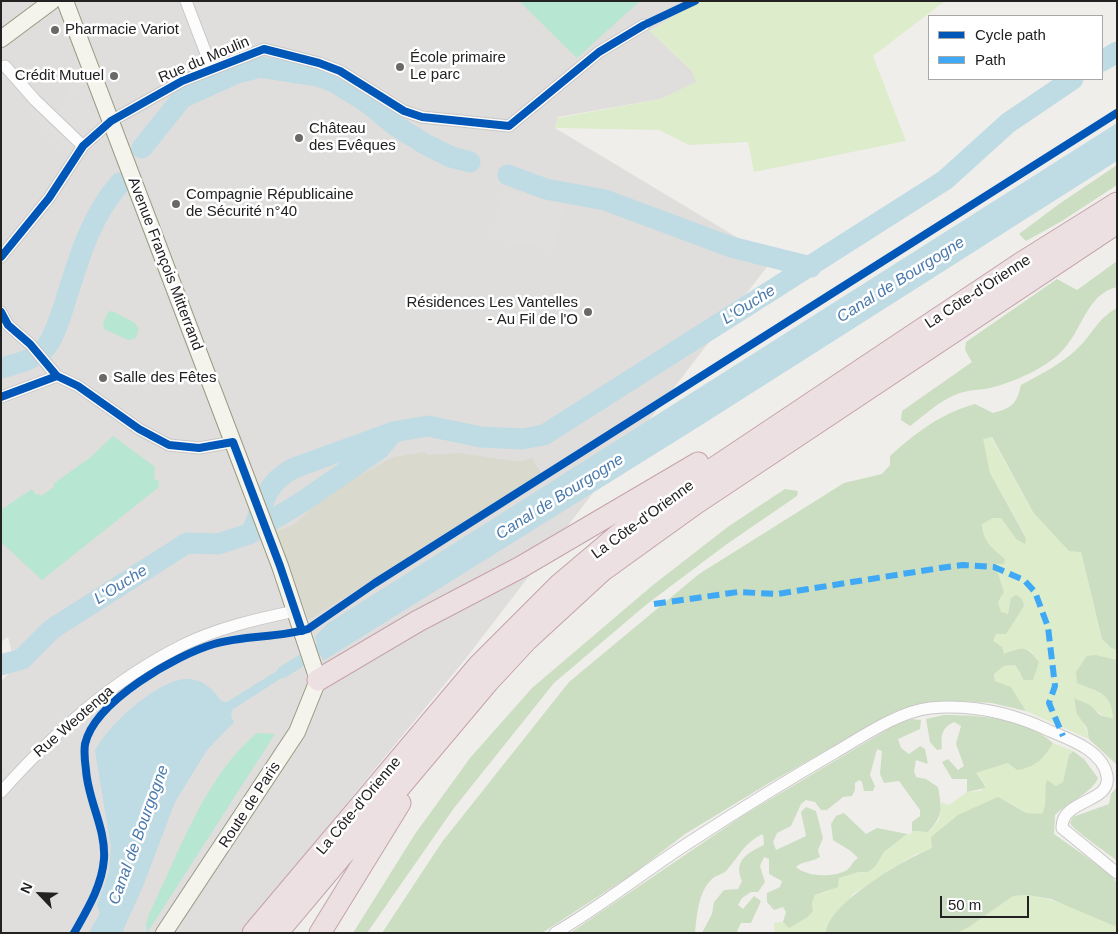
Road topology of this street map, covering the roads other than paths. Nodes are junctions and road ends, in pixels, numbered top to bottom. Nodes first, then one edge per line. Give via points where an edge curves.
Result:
1 (52, 1) edge
2 (65, 1) edge
3 (186, 1) edge
4 (644, 25) dead end
5 (2, 38) edge
6 (5, 66) dead end
7 (212, 70) junction
8 (111, 121) junction
9 (83, 146) junction
10 (1117, 204) edge
11 (1117, 223) edge
12 (1, 257) edge
13 (3, 320) edge
14 (57, 376) junction
15 (825, 393) junction
16 (1, 397) edge
17 (233, 442) junction
18 (295, 611) junction
19 (317, 674) junction
20 (454, 722) junction
21 (1, 792) edge
22 (1117, 873) edge
23 (164, 933) edge
24 (253, 933) edge
25 (277, 933) edge
26 (320, 933) edge
27 (555, 933) edge

1 - 5 main road
2 - 8 main road, Avenue François Mitterrand
3 - 7 street
4 - 7 street, Rue du Moulin via 592,57 509,126 422,117 404,111 340,71 264,50
6 - 9 street
7 - 8 street, Rue du Moulin via 182,81
8 - 9 street, Rue du Moulin
8 - 17 main road, Avenue François Mitterrand
9 - 12 street, Rue du Moulin via 49,198
10 - 15 highway, La Côte-d'Orienne via 1018,265
11 - 20 highway, La Côte-d'Orienne via 632,547 527,640
13 - 14 street via 30,344
14 - 16 street
14 - 17 street via 78,386 139,430 170,445 199,448
15 - 19 highway via 521,567
15 - 24 highway, La Côte-d'Orienne via 618,535 560,584 478,666
17 - 18 main road, Avenue François Mitterrand
18 - 19 main road, Avenue François Mitterrand
18 - 21 street, Rue Weotenga via 242,623 184,644 145,666 101,695 48,742
19 - 23 main road, Route de Paris via 297,732
20 - 25 highway, La Côte-d'Orienne
20 - 26 highway
22 - 27 street via 1062,828 1066,813 1102,792 1108,778 1106,768 1098,758 1079,744 1010,715 962,707 928,709 898,718 799,774 691,841

